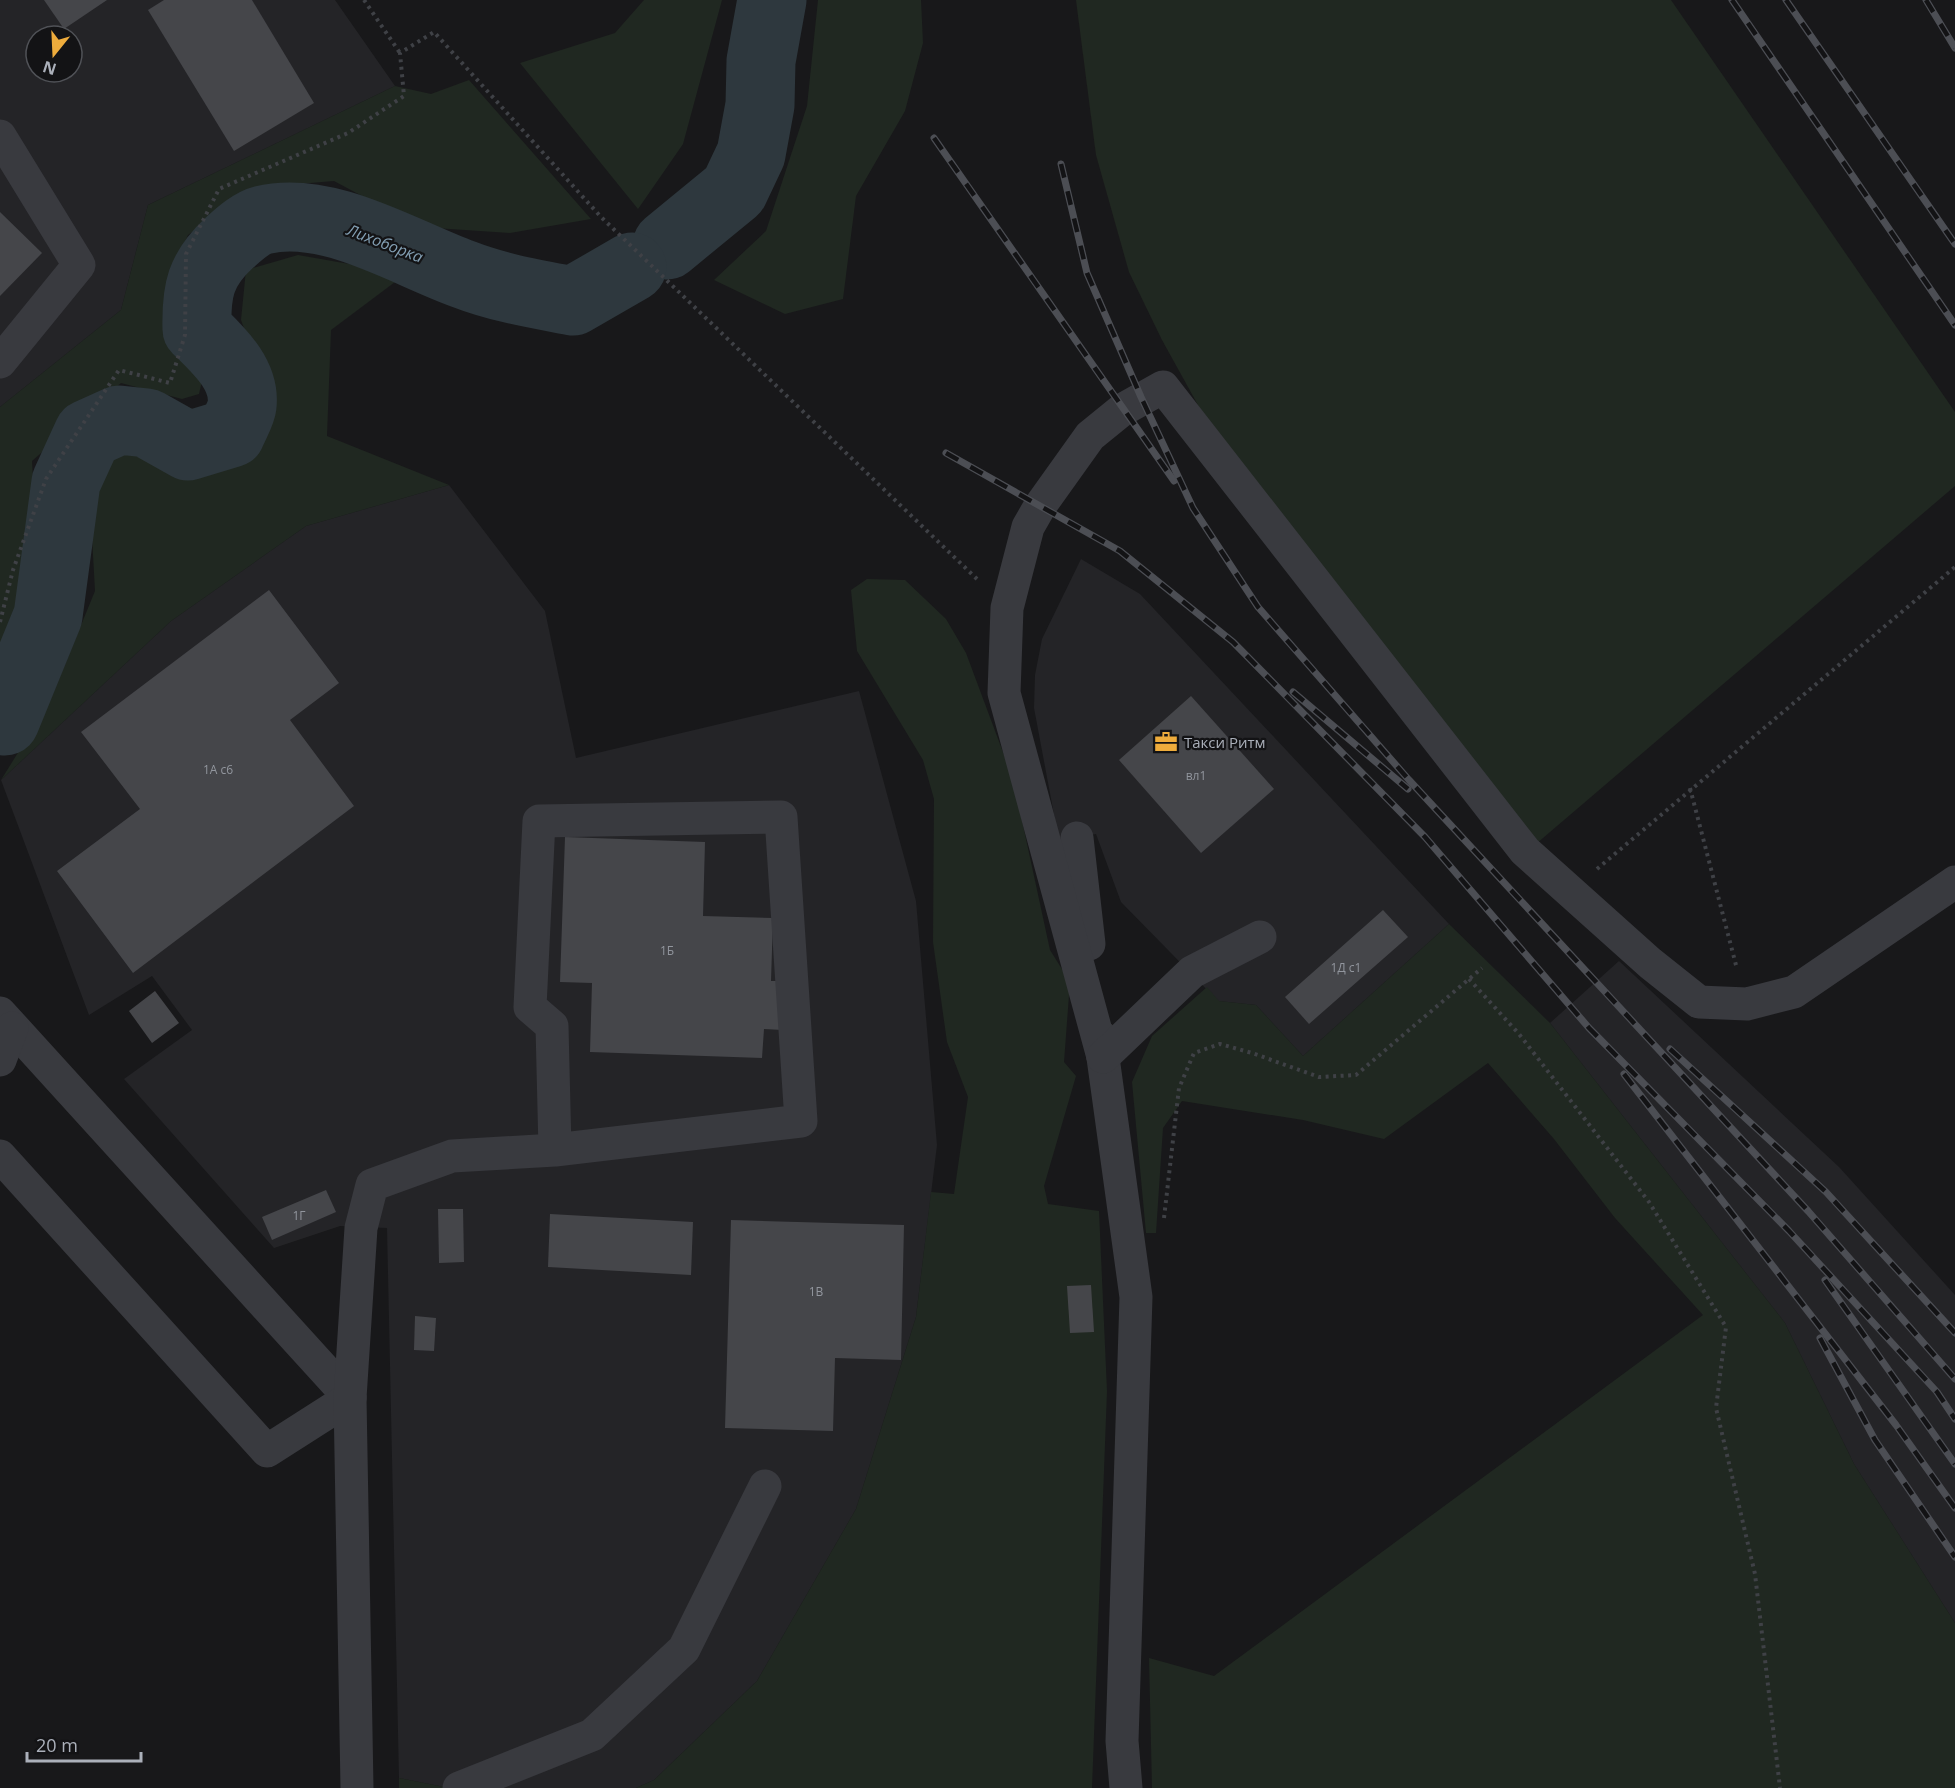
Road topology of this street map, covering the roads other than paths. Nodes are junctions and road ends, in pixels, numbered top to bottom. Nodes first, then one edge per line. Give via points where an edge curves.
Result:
1 (0, 136) edge
2 (0, 362) edge
3 (1077, 838) dead end
4 (1955, 882) edge
5 (1260, 937) dead end
6 (6, 1020) edge
7 (1102, 1058) junction
8 (0, 1060) edge
9 (555, 1150) junction
10 (0, 1156) edge
11 (350, 1398) junction
12 (765, 1486) dead end
13 (357, 1788) edge
14 (459, 1788) edge
15 (1126, 1788) edge

1 - 2 lane via 79,265
3 - 7 lane
4 - 7 lane via 1794,992 1747,1004 1699,1002 1525,851 1163,387 1122,410 1090,436 1040,506 1028,527 1007,608 1004,693
5 - 7 lane via 1191,972
6 - 8 lane
6 - 11 lane
7 - 15 lane via 1136,1297 1122,1741
9 - 9 lane via 801,1121 781,817 539,821 530,1007 552,1026
9 - 11 lane via 452,1156 372,1185 361,1228
10 - 11 lane via 267,1451
11 - 13 lane
12 - 14 lane via 684,1649 592,1735

